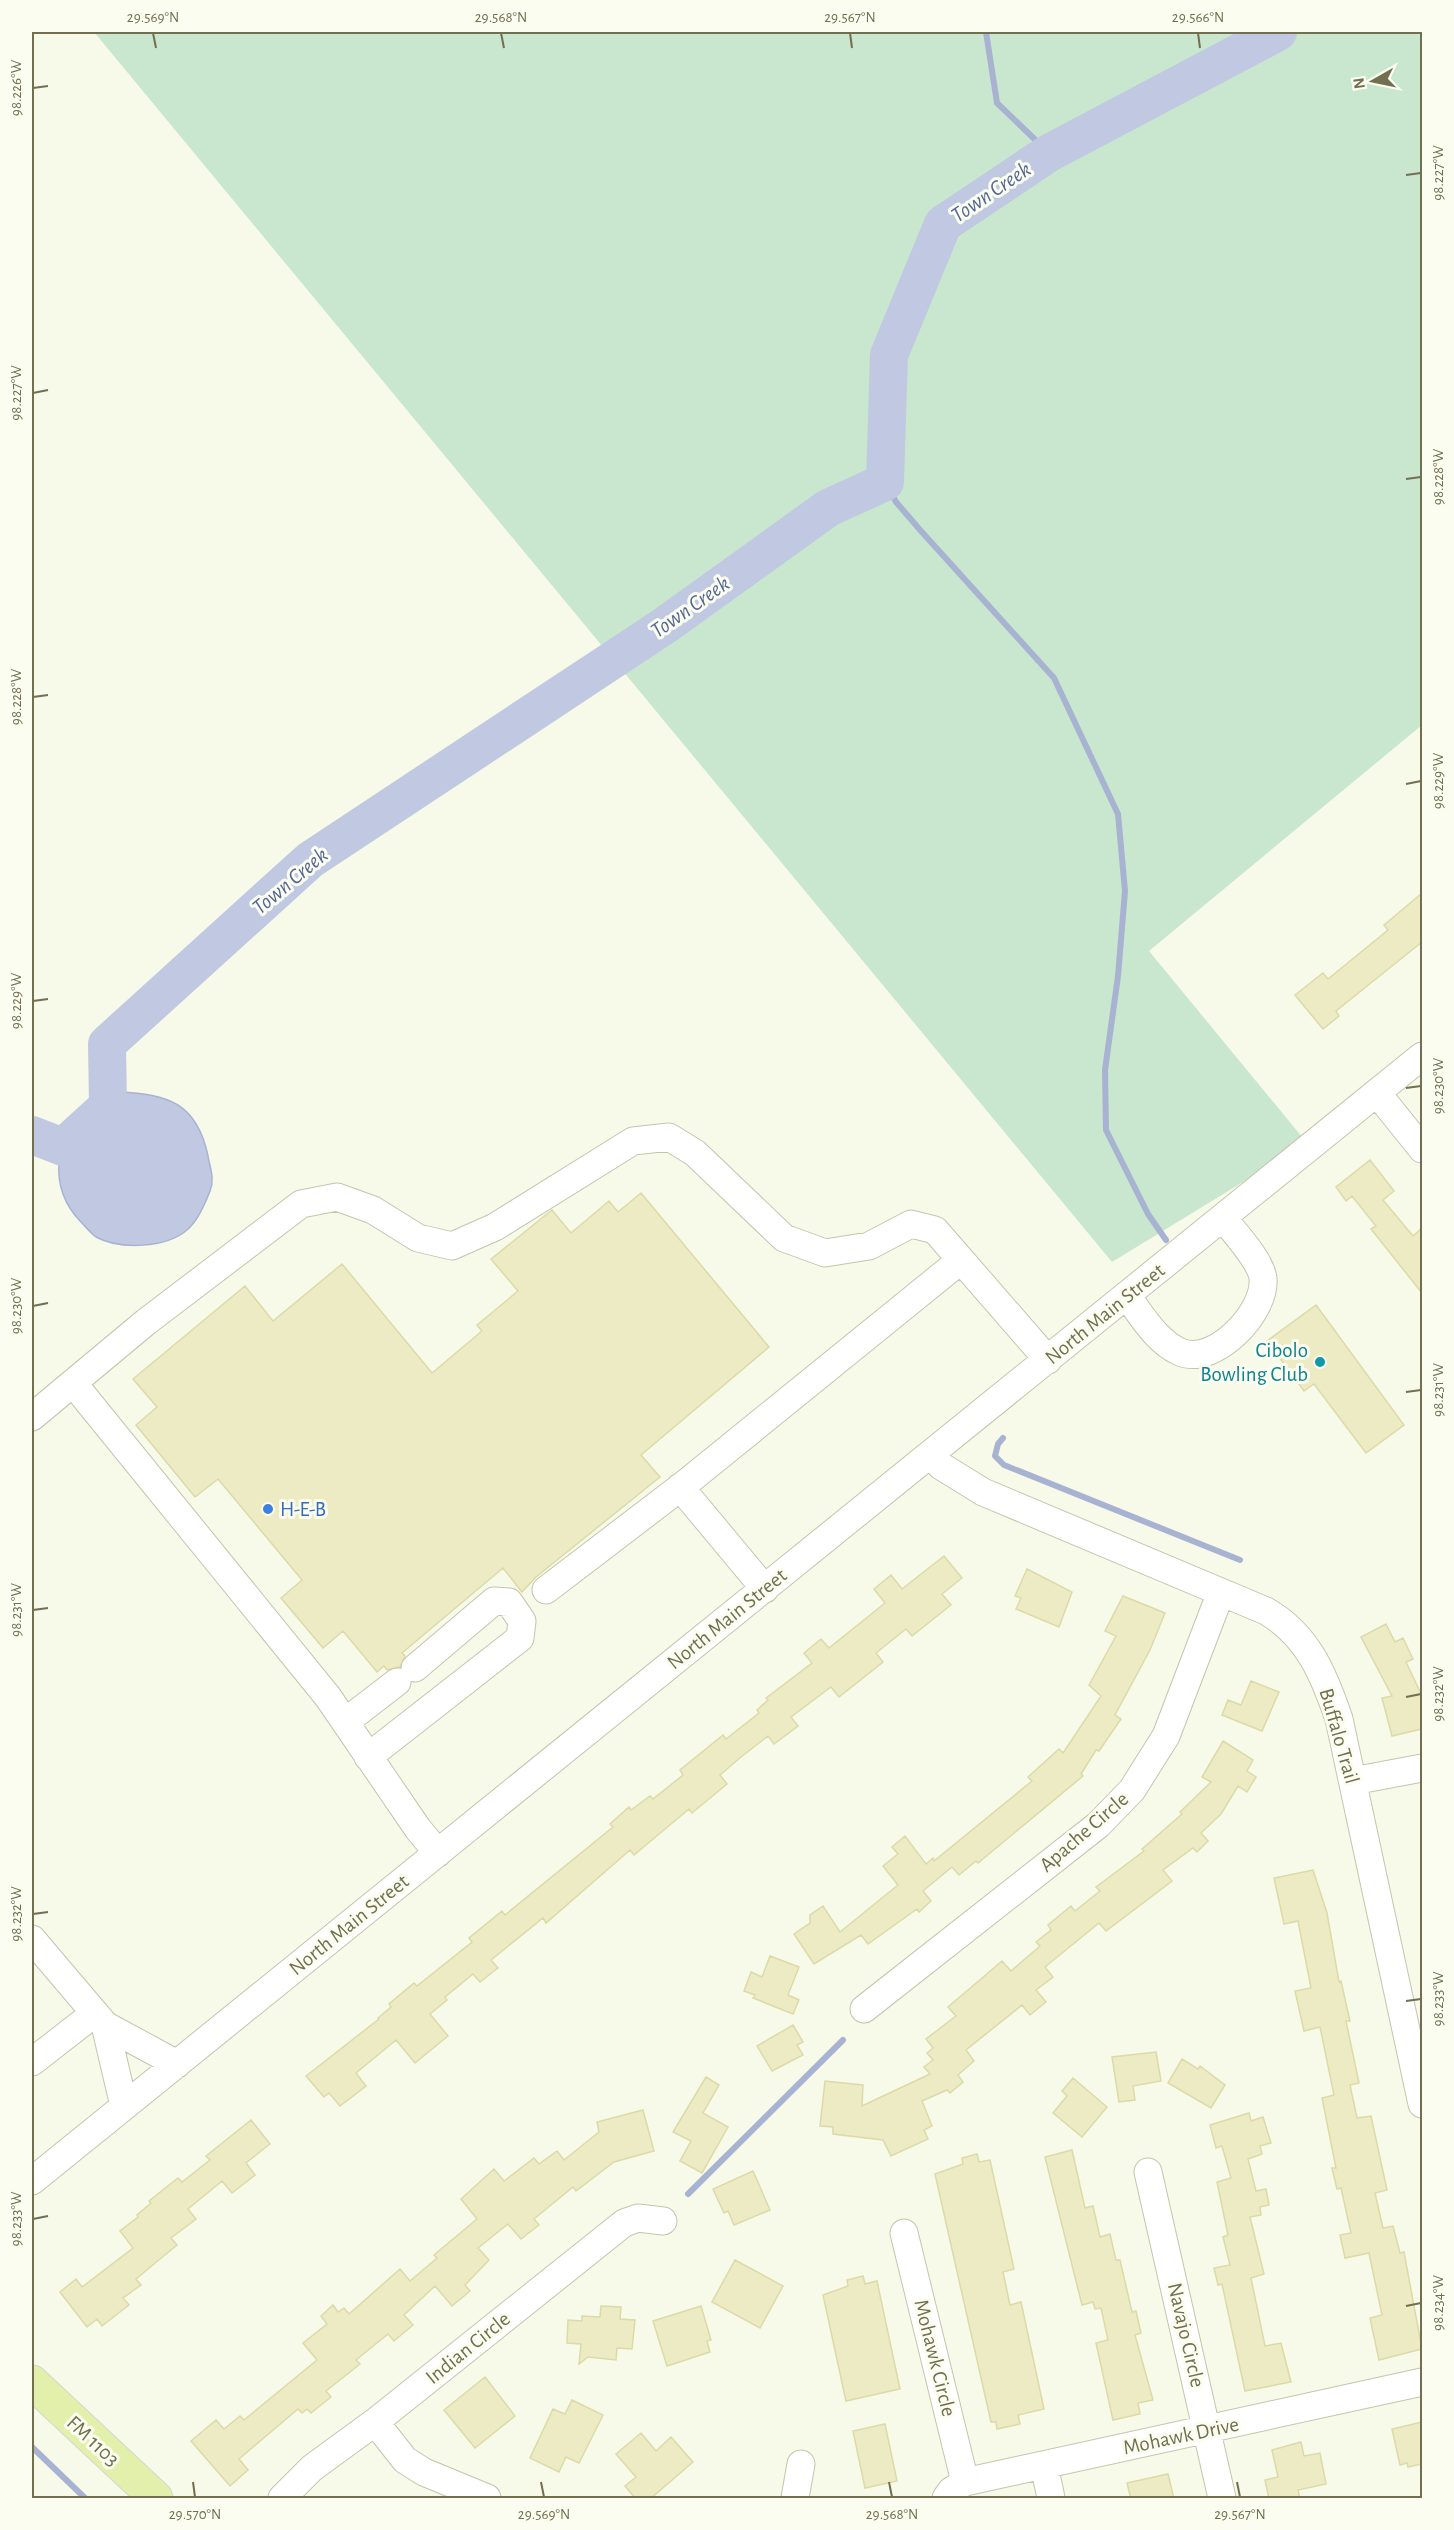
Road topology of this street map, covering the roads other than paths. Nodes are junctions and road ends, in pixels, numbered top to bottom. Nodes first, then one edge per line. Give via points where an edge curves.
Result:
1 (1422, 1056) edge
2 (1377, 1093) junction
3 (1422, 1149) edge
4 (1223, 1218) junction
5 (961, 1260) junction
6 (1127, 1296) junction
7 (1048, 1360) junction
8 (73, 1383) junction
9 (32, 1417) edge
10 (931, 1455) junction
11 (680, 1487) junction
12 (765, 1589) junction
13 (546, 1590) dead end
14 (1221, 1592) junction
15 (345, 1722) junction
16 (368, 1757) junction
17 (1422, 1768) edge
18 (1353, 1781) junction
19 (438, 1853) junction
20 (32, 1939) edge
21 (864, 2009) dead end
22 (100, 2019) junction
23 (35, 2052) edge
24 (177, 2064) junction
25 (1422, 2104) edge
26 (124, 2106) junction
27 (1148, 2172) dead end
28 (32, 2181) edge
29 (663, 2220) dead end
30 (904, 2234) dead end
31 (32, 2382) edge
32 (1422, 2382) edge
33 (375, 2422) junction
34 (1208, 2430) junction
35 (801, 2464) dead end
36 (1044, 2465) junction
37 (955, 2490) edge
38 (156, 2499) edge
39 (282, 2499) edge
40 (487, 2499) edge
41 (795, 2499) edge
42 (1051, 2499) edge
43 (1222, 2499) edge

1 - 2 street, North Main Street
2 - 3 street
2 - 4 street, North Main Street
4 - 6 street, North Main Street
4 - 6 street via 1264,1278 1261,1300 1245,1324 1224,1342 1204,1354 1183,1354 1166,1344
5 - 7 street
5 - 8 street via 935,1230 911,1224 869,1246 825,1253 784,1238 695,1153 669,1137 633,1141 495,1227 452,1246 418,1238 373,1210 337,1197 301,1204
5 - 11 street
6 - 7 street, North Main Street
7 - 10 street, North Main Street
8 - 9 street
8 - 15 street
10 - 12 street, North Main Street
10 - 14 street, Buffalo Trail via 941,1466 983,1492
11 - 12 street
11 - 13 street
12 - 19 street, North Main Street
14 - 18 street, Buffalo Trail via 1280,1619 1306,1645 1339,1719
14 - 21 street, Apache Circle via 1166,1736 1132,1790 1098,1825
15 - 16 street
15 - 16 street via 494,1601 509,1602 522,1621 519,1638
16 - 19 street
17 - 18 street
18 - 25 street, Buffalo Trail
19 - 24 street, North Main Street
20 - 22 street
22 - 23 street
22 - 24 street
22 - 26 street
24 - 26 street, North Main Street
26 - 28 street, North Main Street
27 - 34 street, Navajo Circle
29 - 33 street, Indian Circle via 638,2218 624,2223
30 - 37 street, Mohawk Circle
31 - 38 main road, FM 1103 / FM 1103
32 - 34 street, Mohawk Drive
33 - 39 street, Indian Circle via 312,2468
33 - 40 street via 405,2460
34 - 36 street, Mohawk Drive
34 - 43 street, Navajo Circle
35 - 41 street
36 - 37 street, Mohawk Drive
36 - 42 street

